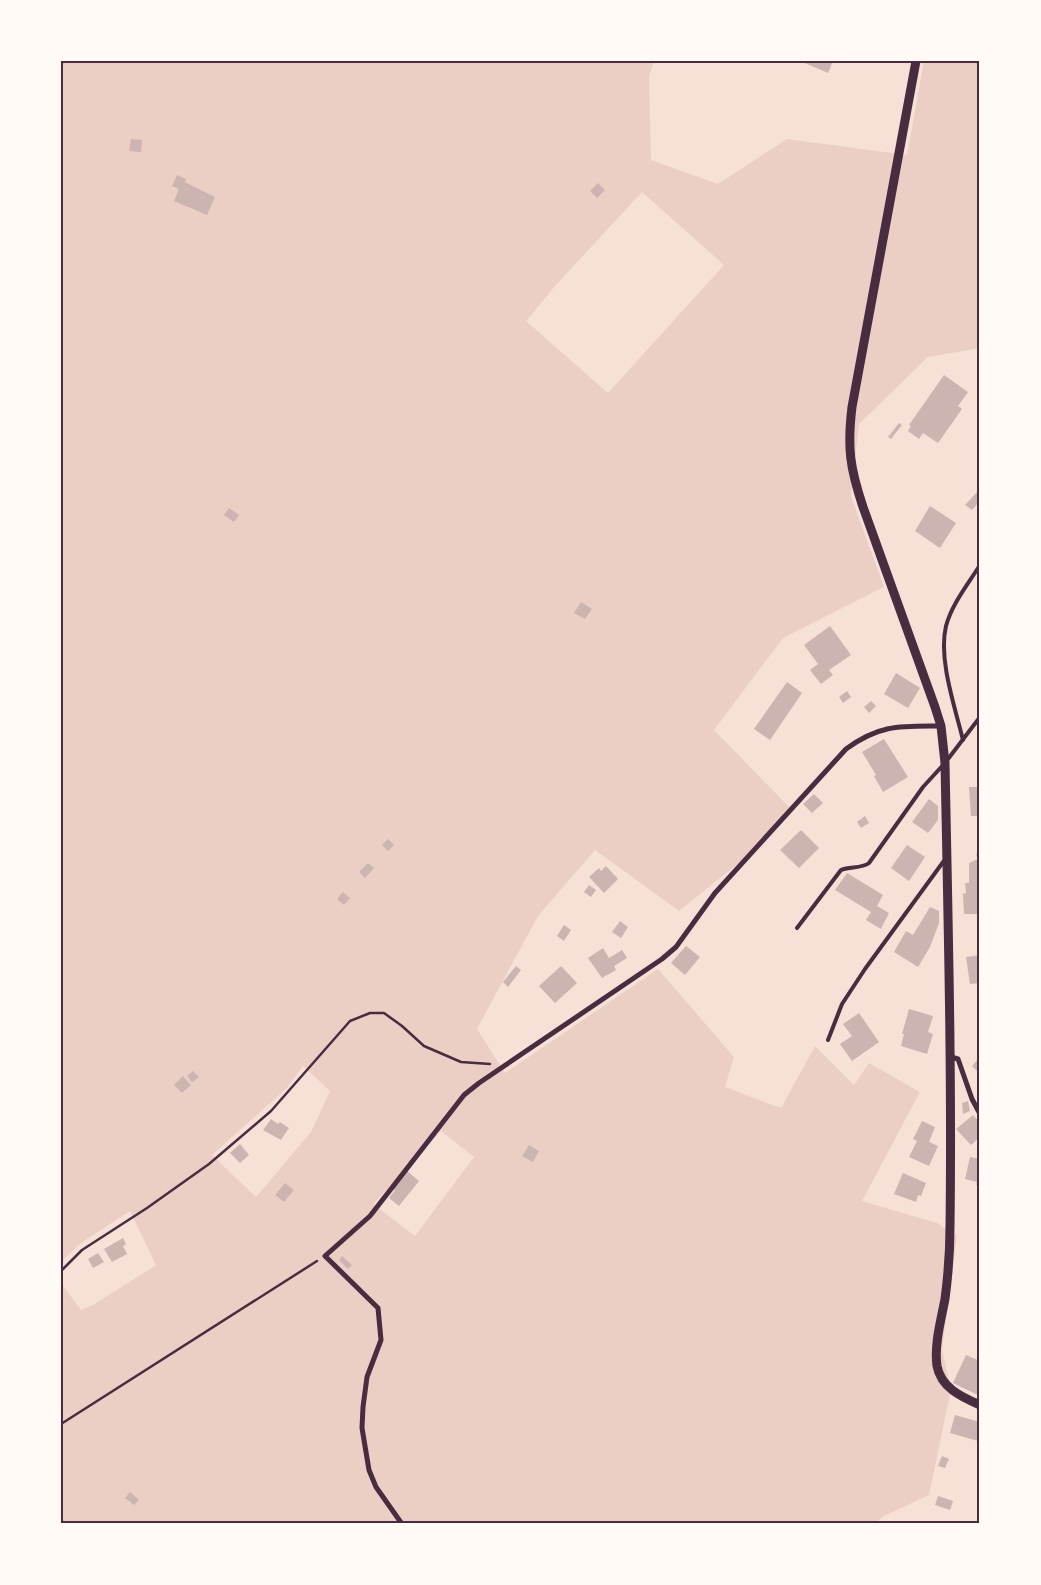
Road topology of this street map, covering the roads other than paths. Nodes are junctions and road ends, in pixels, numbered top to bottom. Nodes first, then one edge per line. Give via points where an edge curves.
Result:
1 (916, 61) edge
2 (980, 565) edge
3 (980, 717) edge
4 (941, 726) junction
5 (963, 740) junction
6 (945, 763) junction
7 (947, 857) junction
8 (798, 928) dead end
9 (828, 1040) dead end
10 (951, 1057) junction
11 (980, 1114) edge
12 (980, 1404) edge
13 (402, 1524) edge

1 - 4 street via 852,407 849,451 852,474
2 - 5 lane via 954,608 944,641 944,656
3 - 5 lane
4 - 6 street
4 - 13 street via 890,727 846,749 715,893 676,947 464,1095 370,1216 325,1256 378,1308 381,1340 367,1377 362,1428 369,1470 376,1487
5 - 6 lane
6 - 7 street
6 - 8 lane via 923,787 869,863 841,870
7 - 9 lane via 842,1004
7 - 10 street
10 - 11 street via 958,1059
10 - 12 street via 950,1230 946,1294 936,1354 945,1384 960,1396

